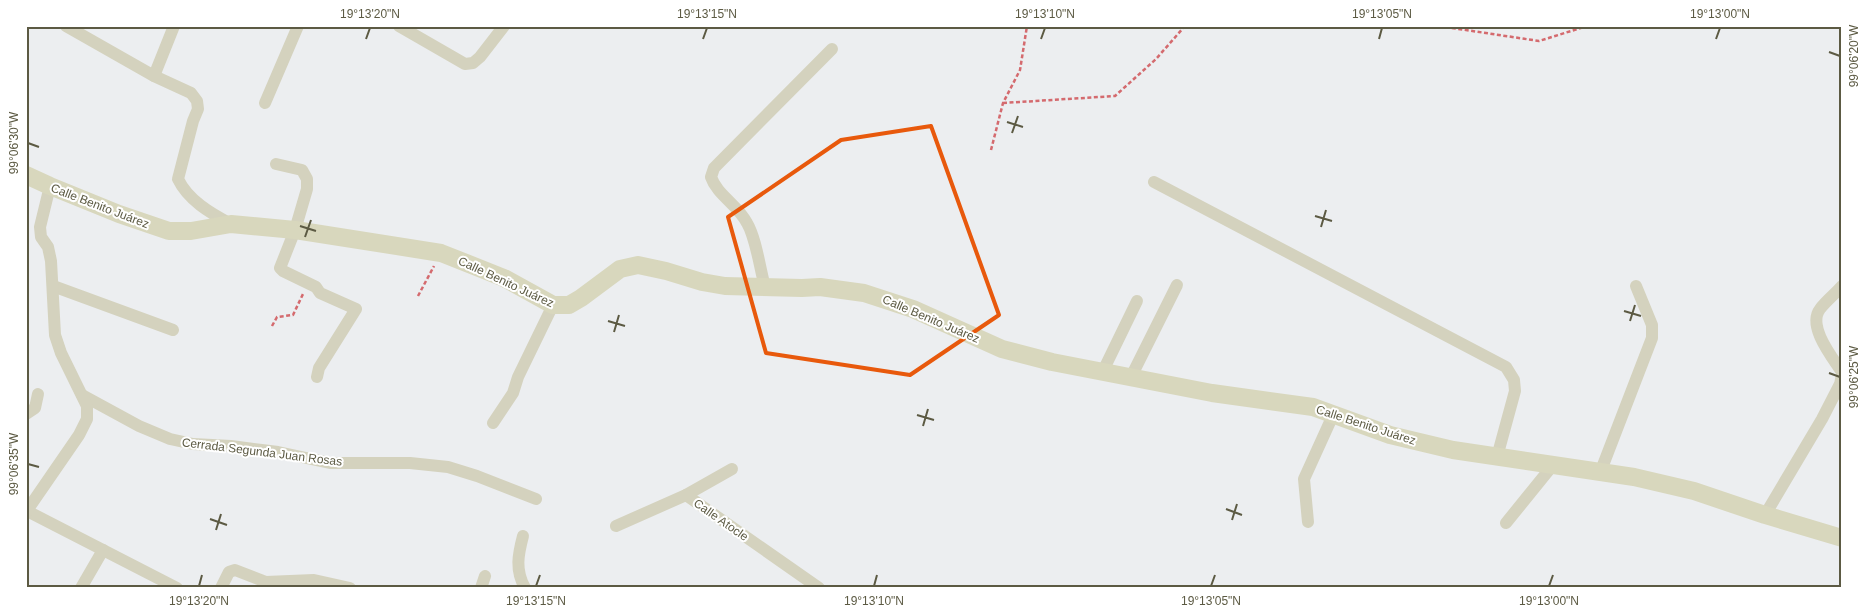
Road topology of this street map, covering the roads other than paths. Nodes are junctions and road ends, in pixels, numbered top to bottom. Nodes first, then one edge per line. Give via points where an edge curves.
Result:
1 (66, 26) edge
2 (174, 26) edge
3 (298, 26) edge
4 (399, 26) edge
5 (504, 26) edge
6 (832, 49) dead end
7 (154, 76) junction
8 (265, 104) dead end
9 (276, 164) dead end
10 (26, 175) edge
11 (1154, 182) dead end
12 (50, 186) junction
13 (230, 224) junction
14 (295, 230) junction
15 (1177, 284) dead end
16 (54, 286) junction
17 (1636, 286) dead end
18 (1842, 286) edge
19 (765, 287) junction
20 (1137, 301) dead end
21 (553, 305) junction
22 (172, 330) dead end
23 (1103, 371) junction
24 (1842, 374) edge
25 (317, 377) dead end
26 (1131, 378) junction
27 (38, 394) dead end
28 (82, 395) junction
29 (26, 414) edge
30 (1334, 414) junction
31 (493, 423) dead end
32 (1497, 457) junction
33 (1553, 465) junction
34 (732, 469) dead end
35 (1600, 473) junction
36 (686, 496) junction
37 (536, 499) dead end
38 (26, 511) edge
39 (1765, 515) junction
40 (1308, 522) dead end
41 (1506, 523) dead end
42 (616, 526) dead end
43 (523, 536) dead end
44 (1842, 538) edge
45 (103, 550) junction
46 (81, 588) edge
47 (177, 588) edge
48 (220, 588) edge
49 (350, 588) edge
50 (525, 588) edge
51 (819, 588) edge

1 - 7 street
2 - 7 street
3 - 8 street
4 - 5 street via 465,64 474,63
6 - 19 street via 714,168 711,177 748,224
7 - 13 street via 190,93 197,101 198,109 178,179 183,189 211,214
9 - 14 street via 302,170 307,179
10 - 12 street, Calle Benito Juárez
11 - 32 street via 1506,367 1514,380 1515,390
12 - 13 street, Calle Benito Juárez via 169,231 191,231
12 - 16 street via 40,228 41,237 48,247
13 - 14 street, Calle Benito Juárez
14 - 21 street, Calle Benito Juárez via 441,253 504,278
14 - 25 street via 280,268 316,287 320,293 356,309 319,368
15 - 26 street
16 - 22 street
16 - 28 street via 55,335 60,353
17 - 35 street via 1652,325 1652,338
18 - 24 street via 1819,310 1815,319 1816,329
19 - 21 street, Calle Benito Juárez via 713,284 638,265 620,269 569,305
19 - 23 street, Calle Benito Juárez via 820,287 864,293 913,309 1002,349
20 - 23 street
21 - 31 street via 518,377 514,393
23 - 26 street, Calle Benito Juárez
24 - 39 street via 1822,419
26 - 30 street, Calle Benito Juárez via 1313,407
27 - 29 street via 35,408
28 - 37 street, Cerrada Segunda Juan Rosas via 170,439 278,452 330,463 410,462 448,467
28 - 38 street via 87,406 79,435
30 - 32 street, Calle Benito Juárez via 1390,435
30 - 40 street via 1304,479
32 - 33 street, Calle Benito Juárez
33 - 35 street, Calle Benito Juárez
33 - 41 street
34 - 36 street
35 - 39 street, Calle Benito Juárez via 1694,491
36 - 42 street, Calle Atocle
36 - 51 street, Calle Atocle
38 - 45 street
39 - 44 street, Calle Benito Juárez
43 - 50 street via 517,559
45 - 46 street
45 - 47 street
48 - 49 street via 229,572 235,570 266,582 314,580

